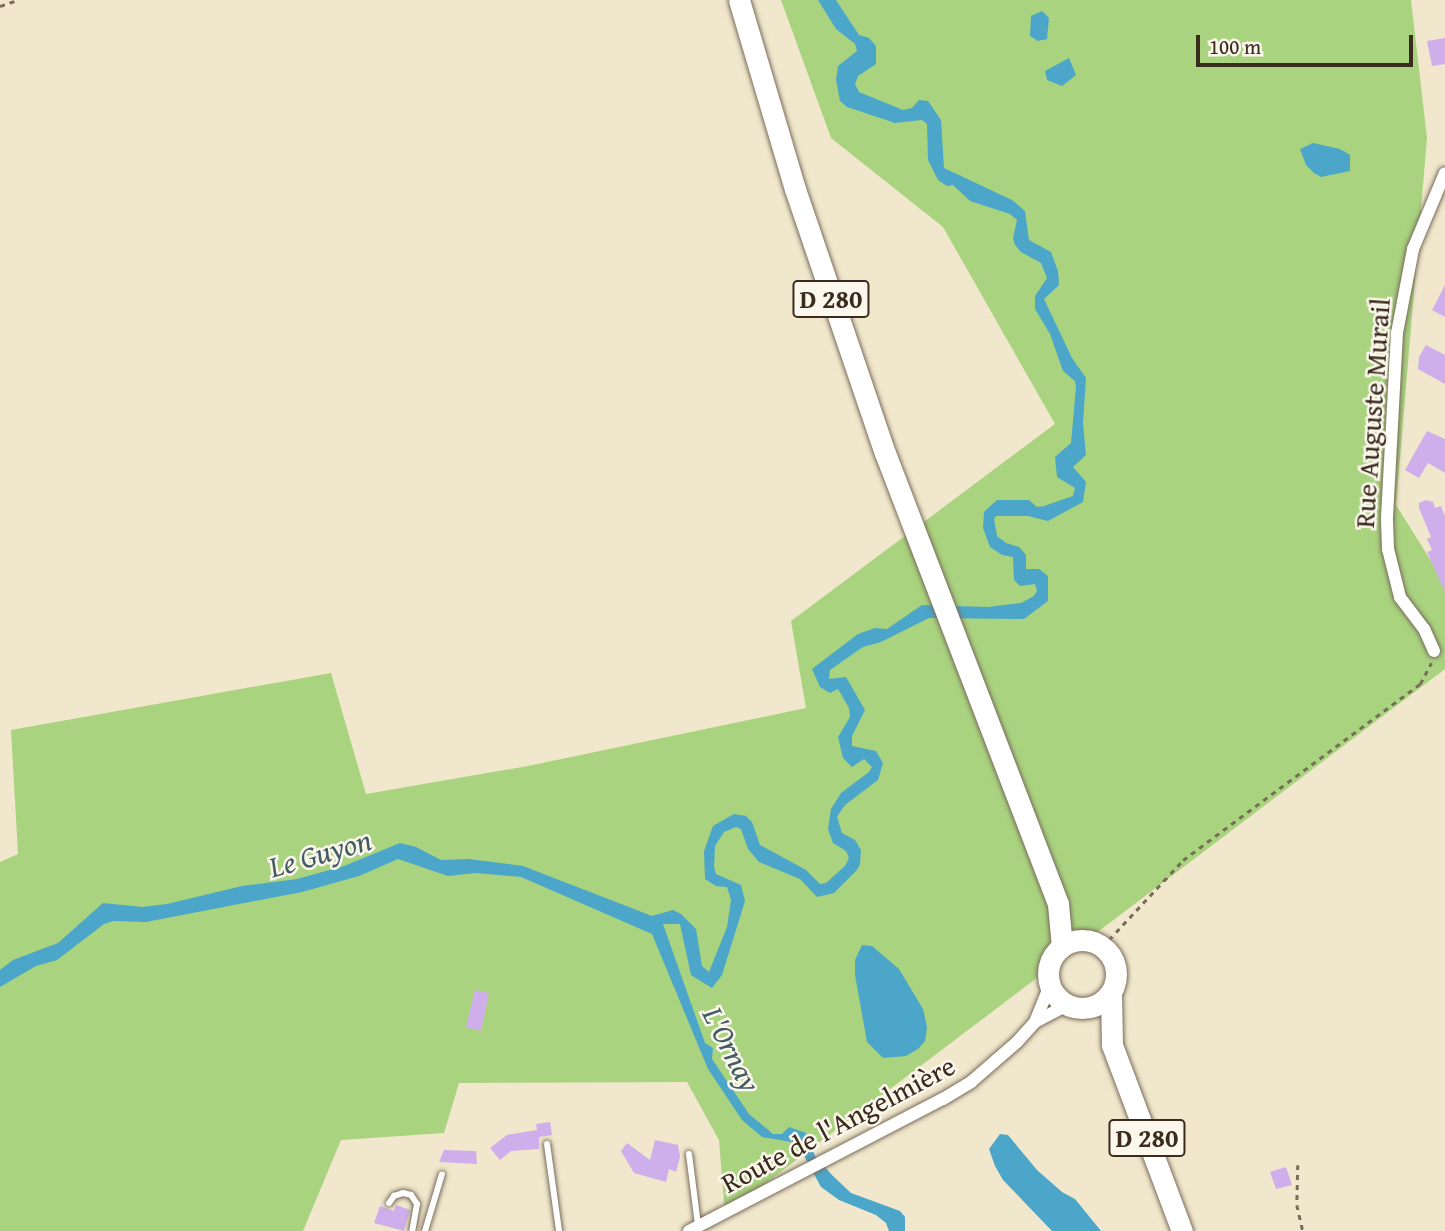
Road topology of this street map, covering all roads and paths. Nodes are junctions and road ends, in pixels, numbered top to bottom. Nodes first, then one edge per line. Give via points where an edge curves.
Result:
1 (17, 0) edge
2 (739, 0) edge
3 (0, 6) edge
4 (1445, 173) edge
5 (1434, 651) joint
6 (1058, 904) junction
7 (1095, 944) junction
8 (1062, 947) junction
9 (1050, 985) junction
10 (1111, 993) junction
11 (1074, 1007) junction
12 (1034, 1022) junction
13 (1112, 1045) junction
14 (547, 1144) dead end
15 (689, 1154) dead end
16 (1298, 1165) dead end
17 (442, 1174) dead end
18 (390, 1203) dead end
19 (694, 1229) edge
20 (412, 1231) edge
21 (425, 1231) edge
22 (559, 1231) edge
23 (1182, 1231) edge
24 (1303, 1231) edge

1 - 3 path
2 - 6 main road, D 280 via 832,304
4 - 5 street, Rue Auguste Murail via 1413,249 1397,333 1387,517 1388,549 1400,597
5 - 7 path via 1430,670 1420,684 1183,860
6 - 7 main road, D 280
6 - 8 main road, D 280
7 - 8 main road via 1079,941
7 - 10 main road via 1109,954 1116,973
8 - 9 main road via 1050,964
9 - 11 main road via 1056,997
9 - 12 street, Route de l'Angelmière
10 - 11 main road via 1098,1004
10 - 13 main road, D 280
11 - 12 street, Route de l'Angelmière
11 - 13 main road, D 280
12 - 19 street, Route de l'Angelmière via 971,1082
13 - 23 main road, D 280
14 - 22 lane
15 - 19 lane
16 - 24 path via 1297,1205
17 - 21 lane
18 - 20 lane via 394,1196 411,1195 417,1204

